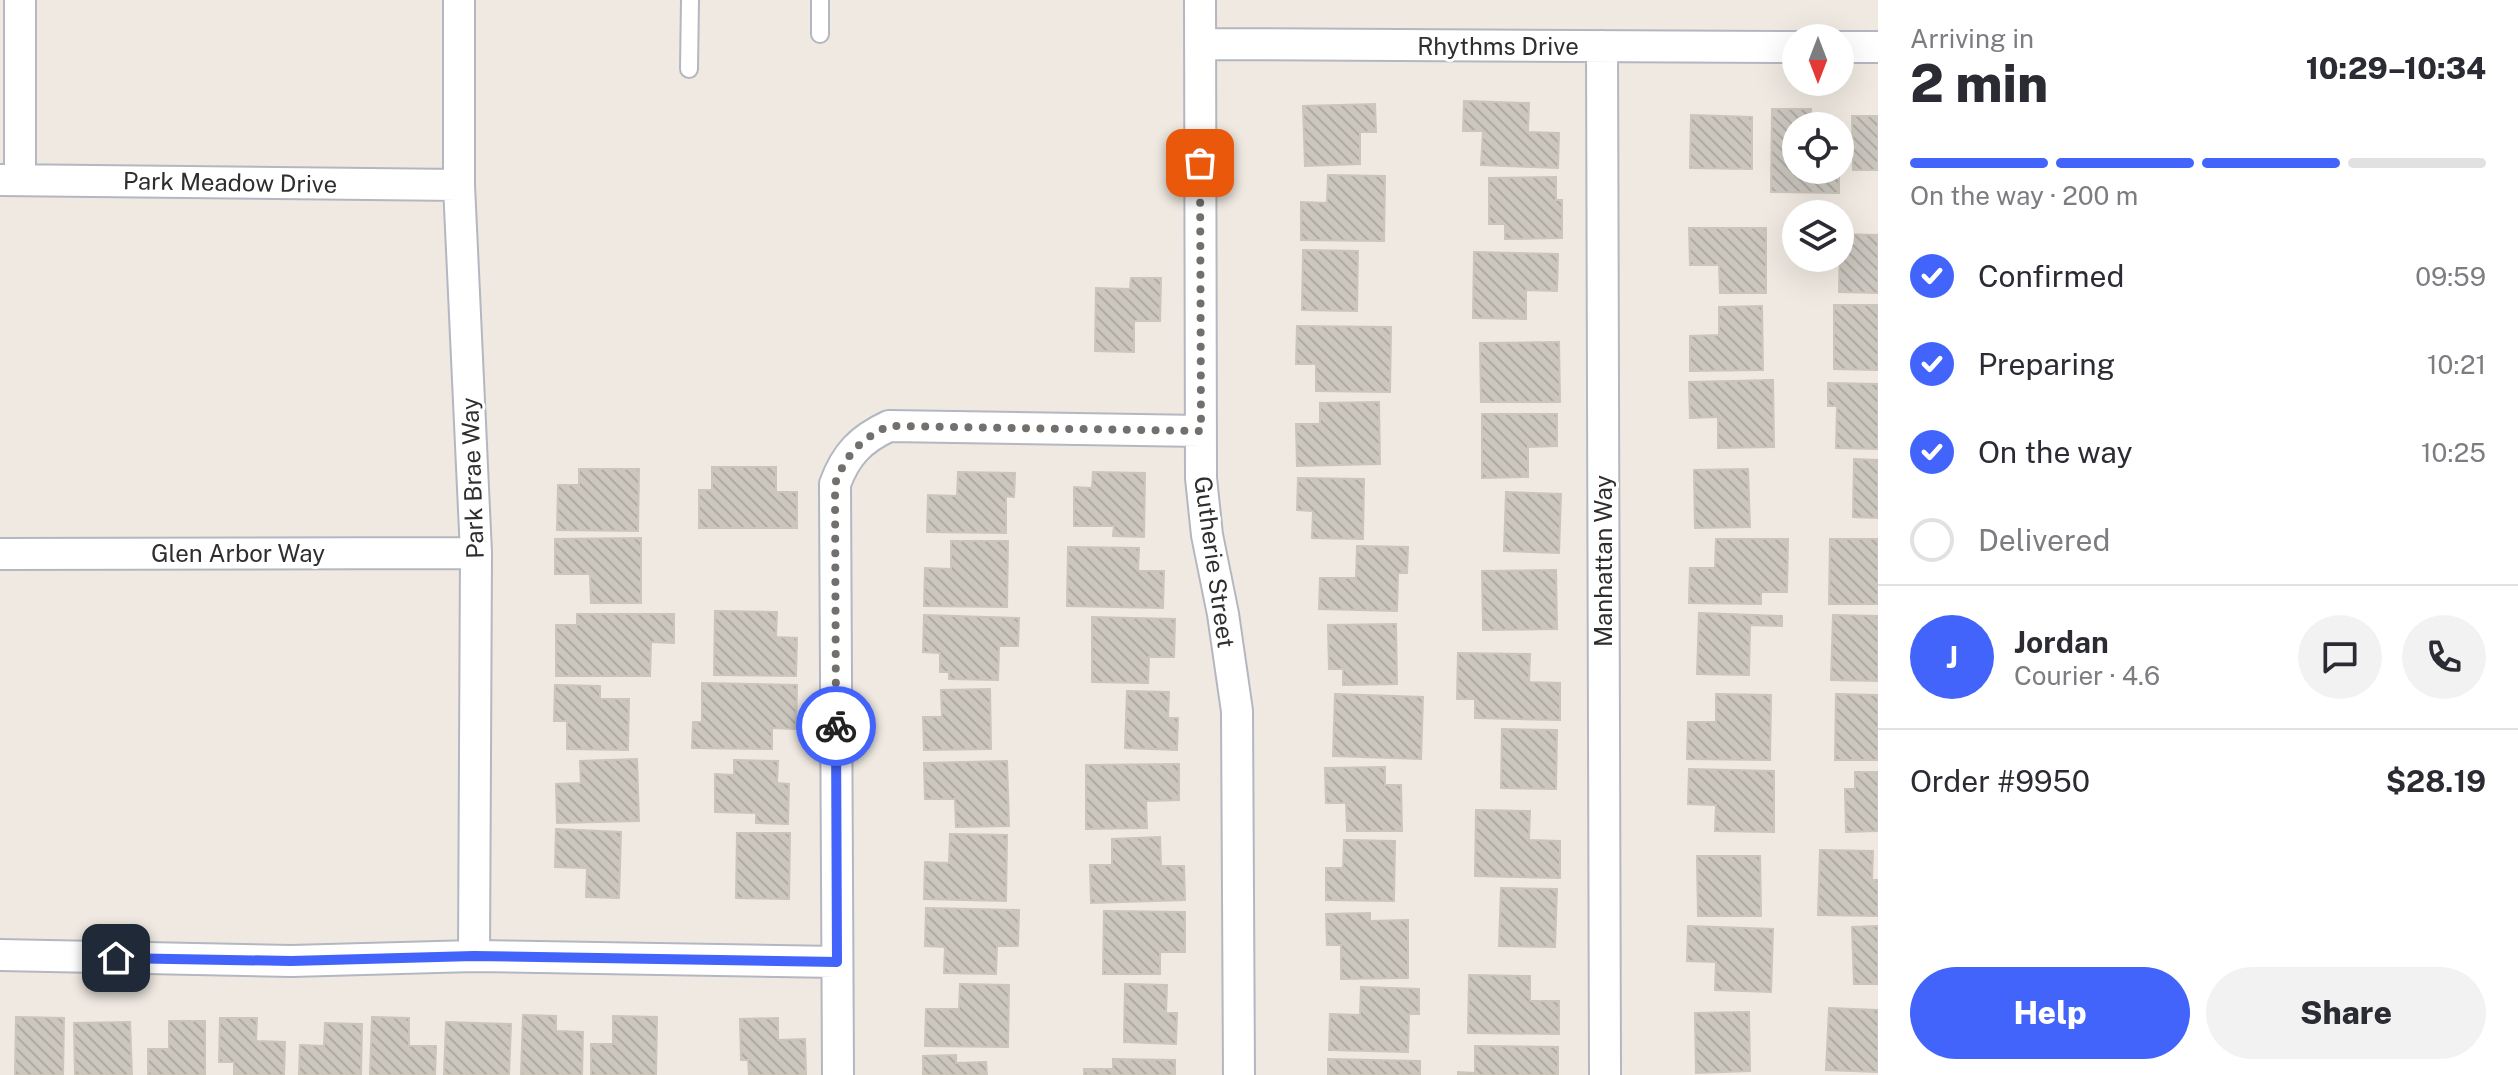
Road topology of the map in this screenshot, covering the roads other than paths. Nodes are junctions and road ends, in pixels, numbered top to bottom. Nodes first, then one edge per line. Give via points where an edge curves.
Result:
1 (20, 0) edge
2 (459, 0) edge
3 (690, 0) edge
4 (820, 0) edge
5 (1200, 0) edge
6 (820, 34) dead end
7 (1200, 44) junction
8 (1602, 46) junction
9 (1782, 47) edge
10 (1854, 47) edge
11 (1878, 47) edge
12 (689, 69) dead end
13 (10, 180) edge
14 (459, 185) junction
15 (1201, 431) junction
16 (476, 553) junction
17 (0, 554) edge
18 (0, 955) edge
19 (474, 956) junction
20 (837, 962) junction
21 (838, 1075) edge
22 (1239, 1075) edge
23 (1605, 1075) edge

1 - 13 street
2 - 14 street, Park Brae Way
3 - 12 lane
4 - 6 lane
5 - 7 street, Gutherie Street
7 - 8 street, Rhythms Drive
7 - 15 street, Gutherie Street
8 - 9 street, Rhythms Drive
8 - 23 street, Manhattan Way
10 - 11 street
13 - 14 street, Park Meadow Drive
14 - 16 street, Park Brae Way
15 - 20 street via 889,426 850,452 835,484
15 - 22 street, Gutherie Street via 1207,535 1237,711
16 - 17 street, Glen Arbor Way
16 - 19 street, Park Brae Way
18 - 19 street via 291,961
19 - 20 street
20 - 21 street

